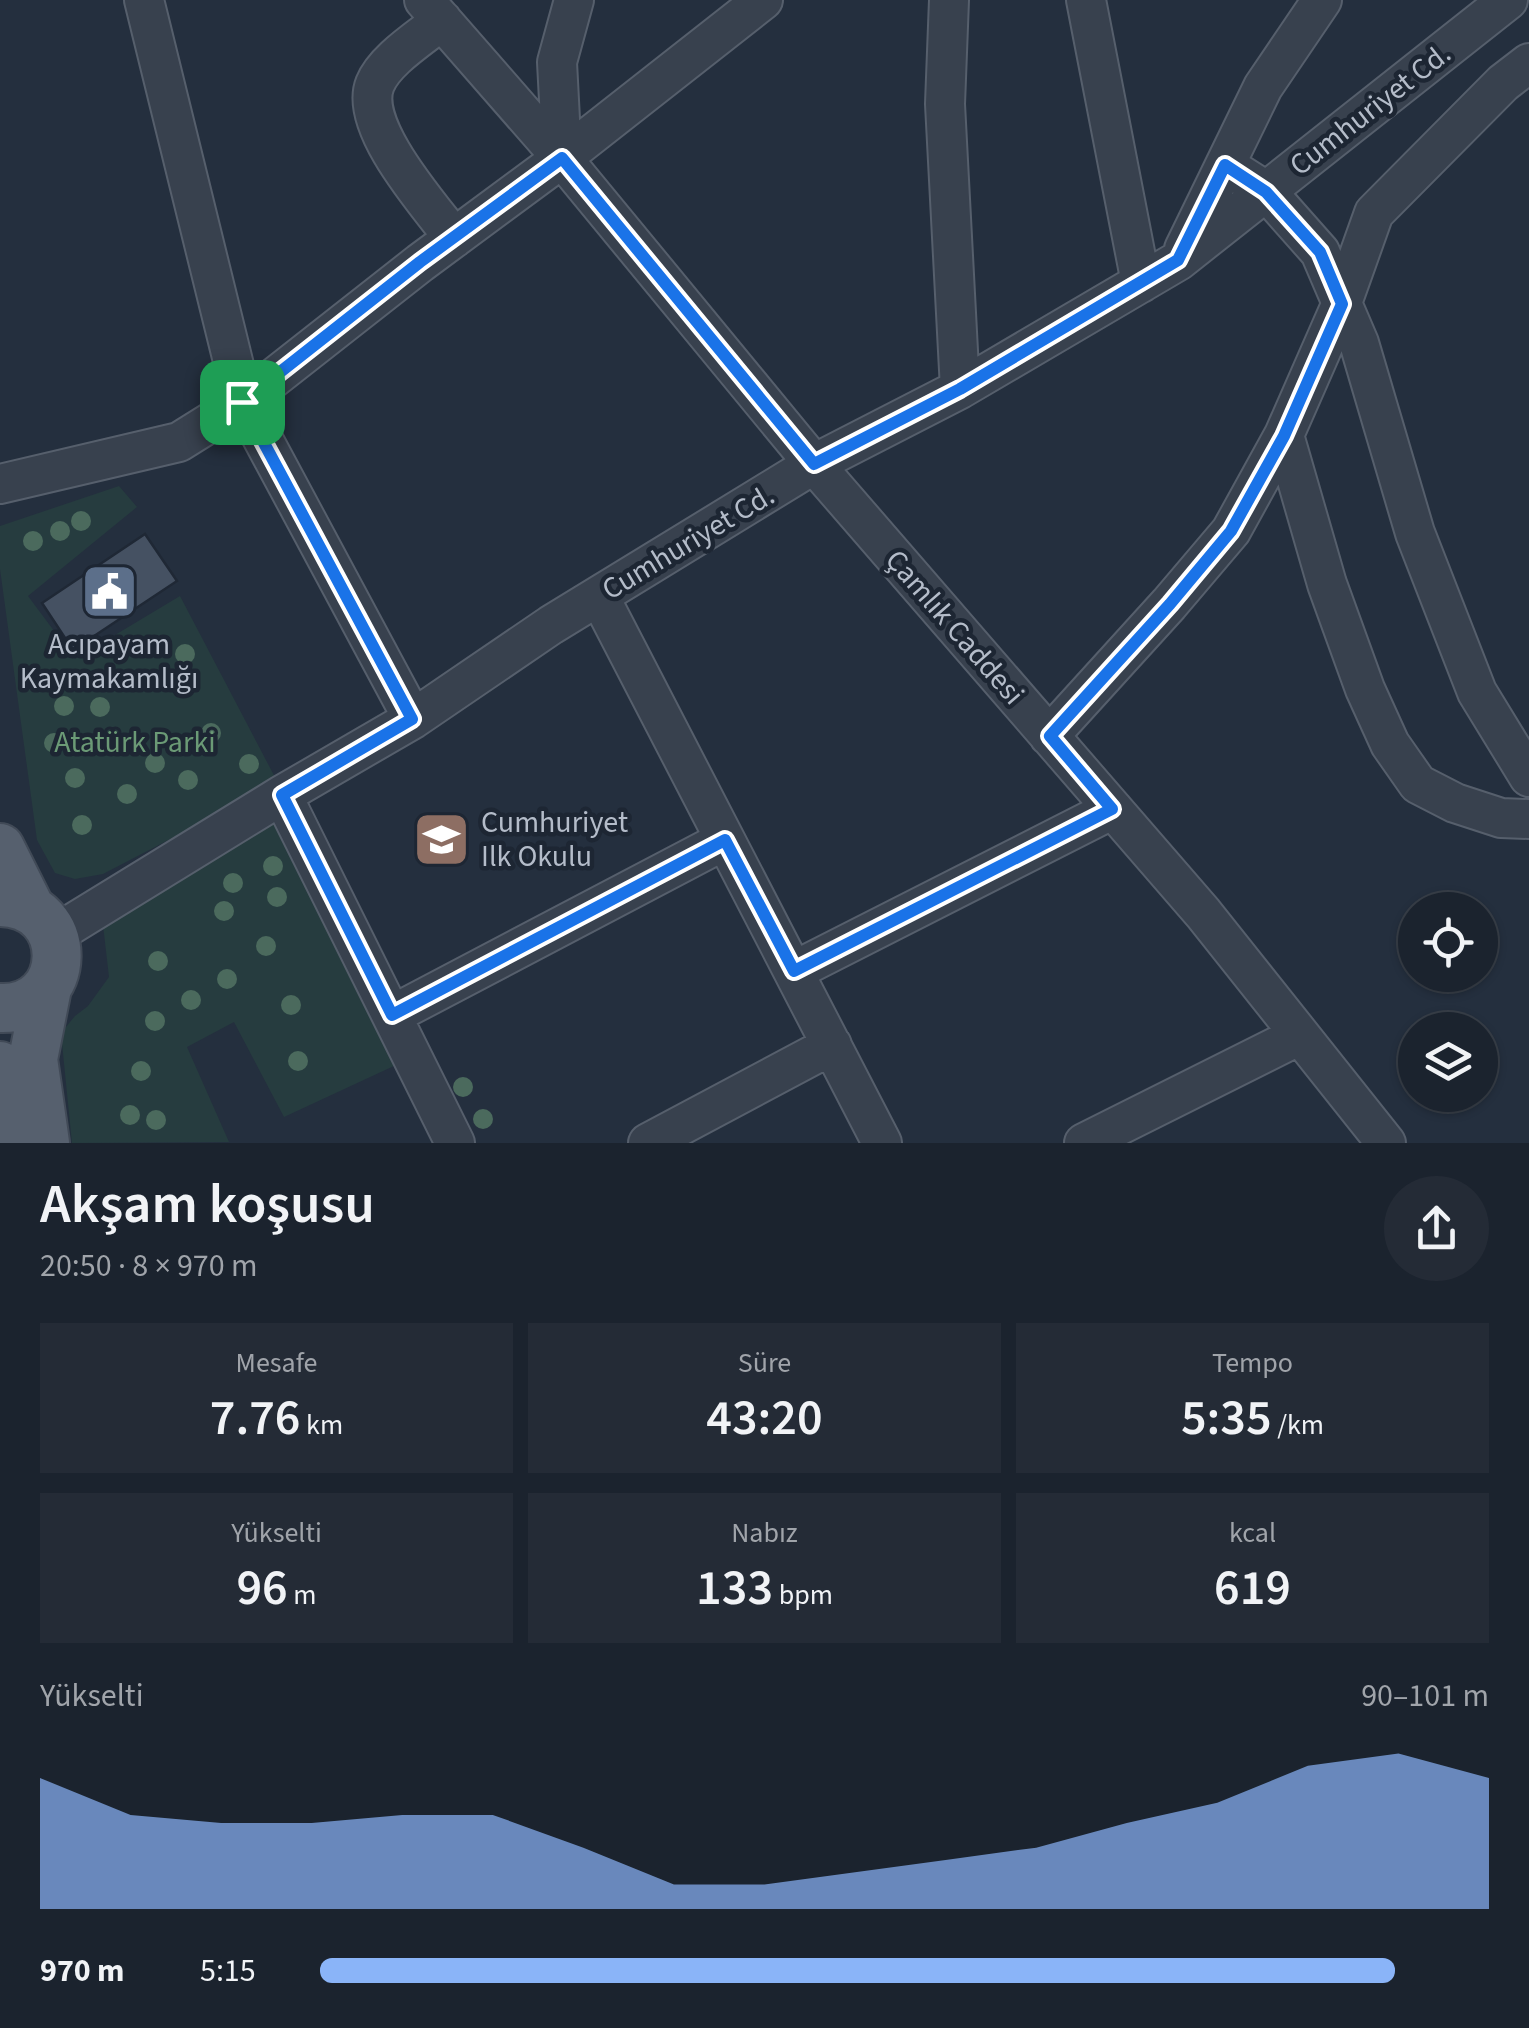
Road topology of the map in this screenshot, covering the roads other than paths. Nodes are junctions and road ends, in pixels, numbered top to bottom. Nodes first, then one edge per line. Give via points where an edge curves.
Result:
1 (144, 0) edge
2 (574, 0) edge
3 (763, 0) edge
4 (949, 0) edge
5 (1086, 0) edge
6 (1322, 0) edge
7 (1502, 2) edge
8 (433, 10) edge
9 (1529, 52) edge
10 (1529, 63) edge
11 (562, 158) junction
12 (1225, 165) junction
13 (1266, 192) junction
14 (454, 238) junction
15 (1178, 260) junction
16 (1141, 283) junction
17 (1342, 304) junction
18 (960, 389) junction
19 (242, 402) junction
20 (1284, 436) junction
21 (814, 464) junction
22 (0, 484) edge
23 (599, 596) junction
24 (412, 719) junction
25 (1050, 736) junction
26 (1529, 777) edge
27 (282, 795) junction
28 (1112, 809) junction
29 (1529, 818) edge
30 (725, 840) junction
31 (0, 848) edge
32 (28, 915) edge
33 (794, 971) junction
34 (47, 988) junction
35 (0, 1008) edge
36 (392, 1015) junction
37 (1300, 1036) junction
38 (832, 1046) junction
39 (0, 1066) edge
40 (10, 1143) edge
41 (45, 1143) edge
42 (455, 1143) edge
43 (648, 1143) edge
44 (882, 1143) edge
45 (1084, 1143) edge
46 (1386, 1143) edge

1 - 19 street
2 - 11 street via 556,62
3 - 11 street
4 - 18 street via 944,104
5 - 16 street
6 - 12 street via 1263,87
7 - 9 street
7 - 13 street, Cumhuriyet Cd.
8 - 11 street, Çamlık Caddesi
8 - 14 street via 373,86 374,113 391,154
10 - 17 street via 1374,213
11 - 14 street
11 - 21 street, Çamlık Caddesi
12 - 13 street
12 - 15 street
13 - 15 street, Cumhuriyet Cd.
13 - 17 street via 1320,252
14 - 19 street
15 - 16 street, Cumhuriyet Cd.
16 - 18 street, Cumhuriyet Cd.
17 - 20 street
17 - 26 street via 1415,533 1476,692
18 - 21 street, Cumhuriyet Cd.
19 - 22 street via 179,442
19 - 24 street
20 - 25 street via 1231,531
20 - 29 street via 1327,584 1390,744 1418,784 1501,818
21 - 23 street, Cumhuriyet Cd.
21 - 25 street, Çamlık Caddesi
23 - 24 street, Cumhuriyet Cd.
23 - 30 street
24 - 27 street, Cumhuriyet Cd.
25 - 28 street, Çamlık Caddesi
27 - 32 street, Cumhuriyet Cd.
27 - 36 street
28 - 33 street
28 - 37 street, Çamlık Caddesi
30 - 33 street
30 - 36 street
31 - 32 main road
32 - 34 main road via 58,953
33 - 38 street
34 - 35 main road via 21,1006
34 - 41 main road via 34,1059
36 - 42 street
37 - 45 street
37 - 46 street, Çamlık Caddesi
38 - 43 street
38 - 44 street
39 - 40 main road

